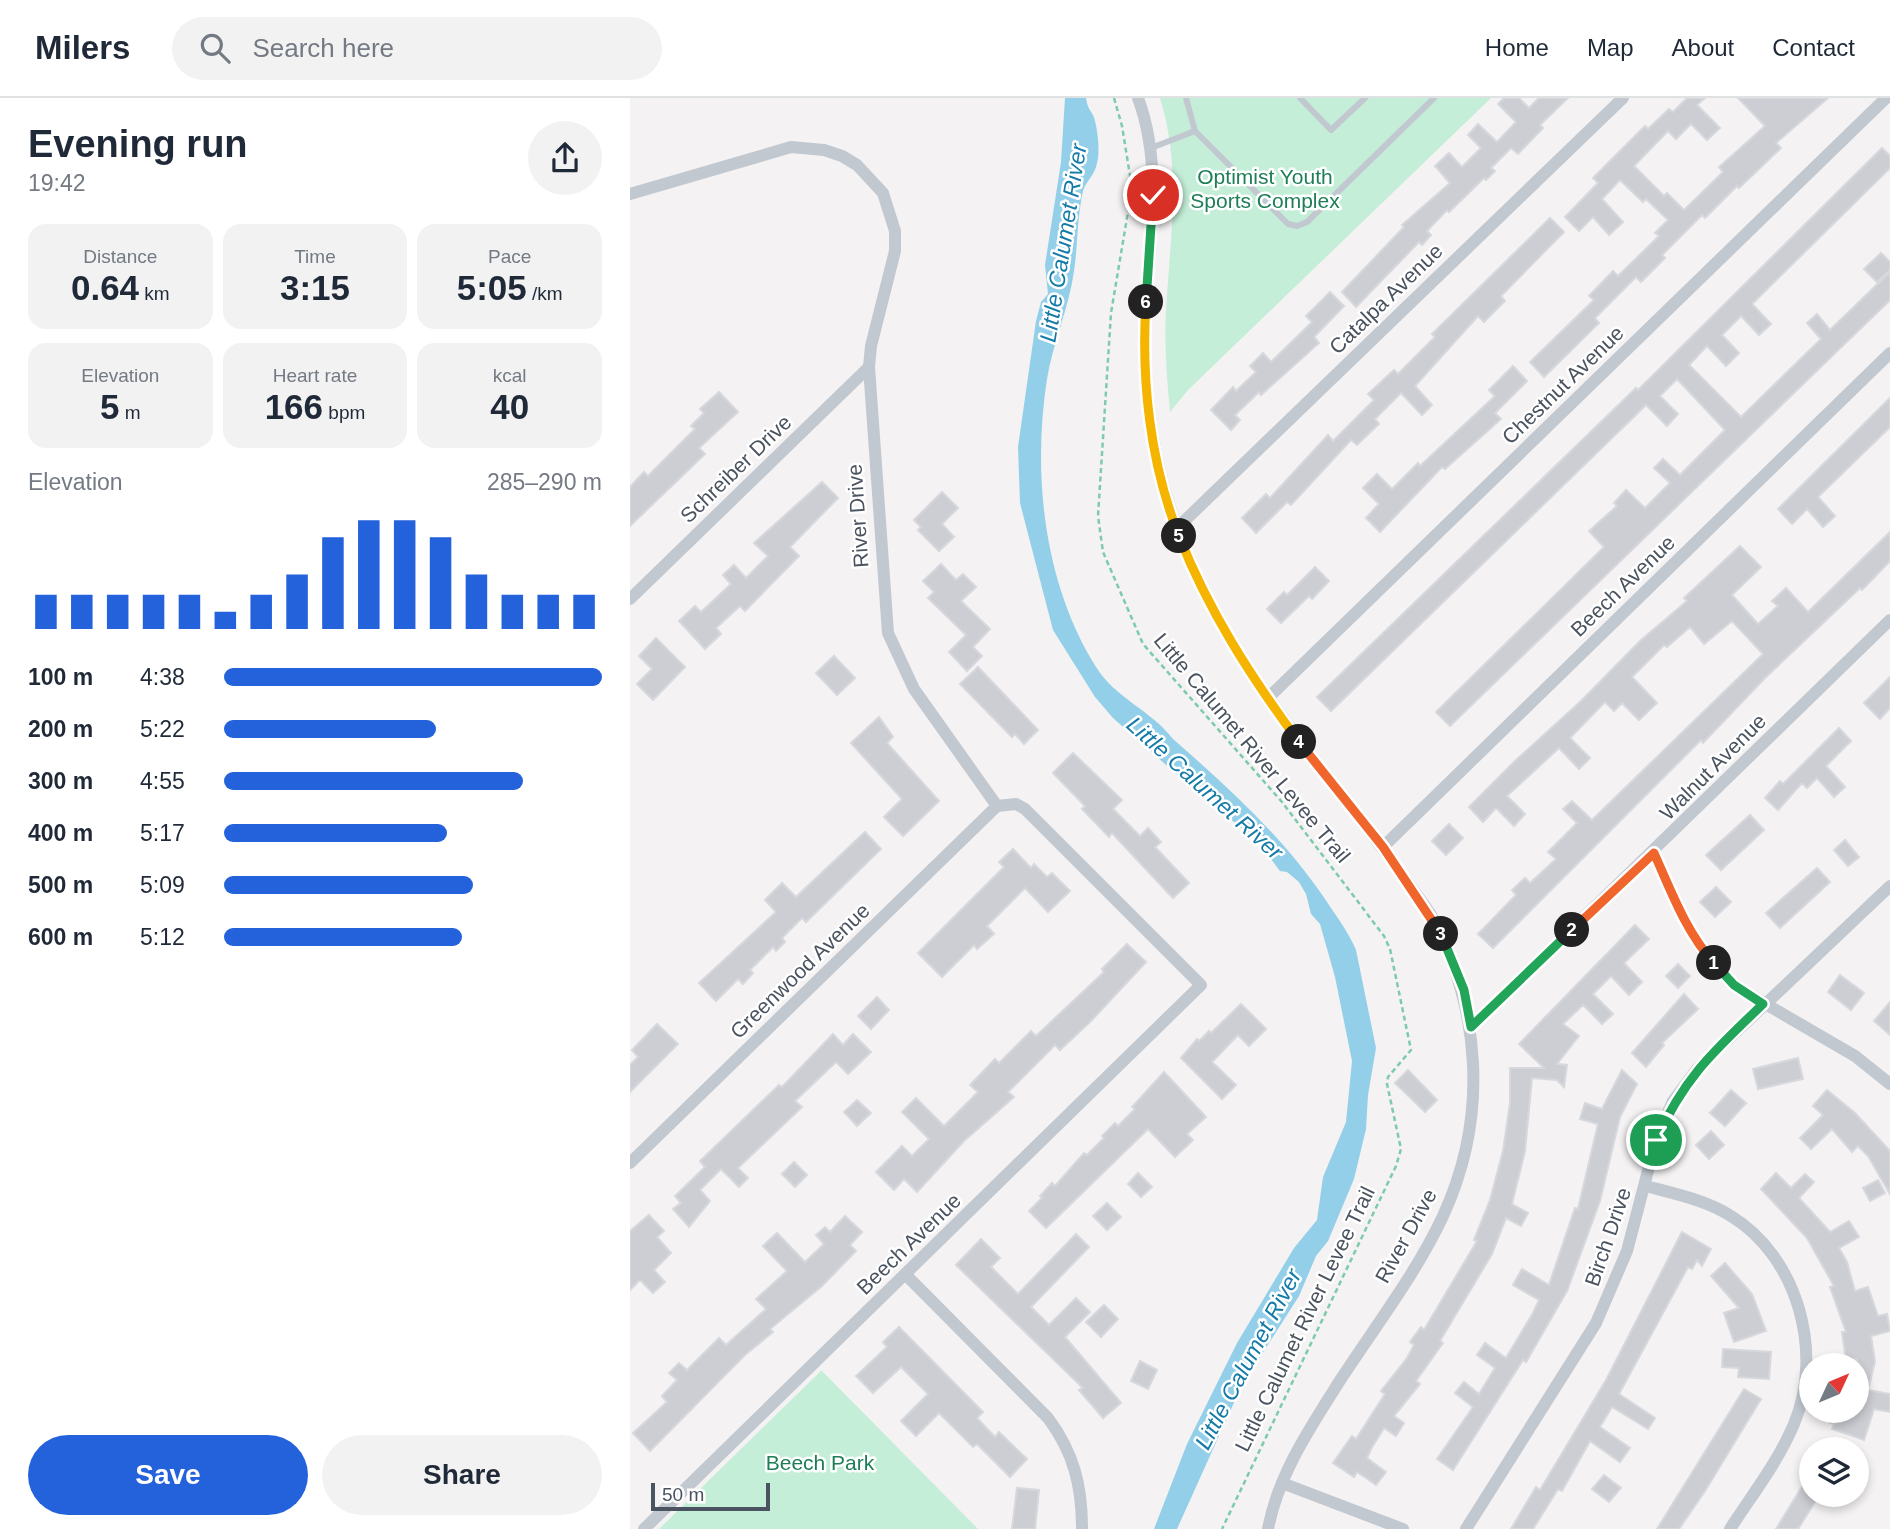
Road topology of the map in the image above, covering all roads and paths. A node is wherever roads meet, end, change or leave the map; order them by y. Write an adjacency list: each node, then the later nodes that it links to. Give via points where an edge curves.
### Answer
1 (1114, 98): 31 (path, Little Calumet River Levee Trail, via 1132,188 1111,313 1098,516 1103,552 1143,644 1283,802 1384,936 1411,1050 1387,1083 1401,1149 1396,1166)
2 (1138, 98): 10 (street, River Drive)
3 (1186, 98): 9 (lane)
4 (1300, 98): 5 (lane, via 1331,131)
5 (1365, 98)
6 (1434, 98): 9 (lane, via 1307,222 1297,226 1288,223)
7 (1623, 98): 14 (street, Catalpa Avenue)
8 (1886, 98): 17 (street, Chestnut Avenue)
9 (1195, 131): 10 (lane)
10 (1149, 149): 14 (street, River Drive, via 1153,195 1146,379 1154,445)
11 (630, 194): 13 (street, River Drive, via 791,147 824,150 857,165 883,193 895,231 895,251)
12 (1890, 353): 19 (street, Beech Avenue)
13 (869, 366): 15 (street, Schreiber Drive); 18 (street, River Drive, via 888,633 914,689)
14 (1176, 529): 17 (street, River Drive, via 1215,615)
15 (630, 599)
16 (1890, 620): 20 (street, Walnut Avenue)
17 (1267, 699): 19 (street, River Drive)
18 (997, 806): 25 (street, Greenwood Avenue); 27 (street, Beech Avenue, via 1016,804 1025,809 1200,985)
19 (1383, 847): 23 (street, River Drive, via 1449,949)
20 (1654, 853): 22 (street, via 1703,951 1734,985); 23 (street, Walnut Avenue)
21 (1890, 886): 22 (street, Birch Drive)
22 (1763, 1004): 24 (street, via 1855,1056); 26 (street, Birch Drive, via 1697,1069 1674,1101 1656,1140)
23 (1471, 1027): 28 (street, River Drive, via 1474,1070 1467,1141 1457,1182 1427,1247 1313,1424)
24 (1890, 1084)
25 (630, 1163)
26 (1646, 1186): 34 (street, Birch Drive, via 1627,1251 1597,1324); 35 (street, via 1699,1201 1731,1216 1756,1235 1789,1282 1800,1311 1807,1369 1804,1395 1780,1452)
27 (906, 1275): 29 (street, Beech Avenue); 30 (street, via 1048,1418 1066,1442 1076,1465)
28 (1282, 1483): 32 (street, River Drive); 33 (street)
29 (644, 1529)
30 (1082, 1529)
31 (1222, 1529)
32 (1268, 1529)
33 (1403, 1529)
34 (1466, 1529)
35 (1730, 1529)

